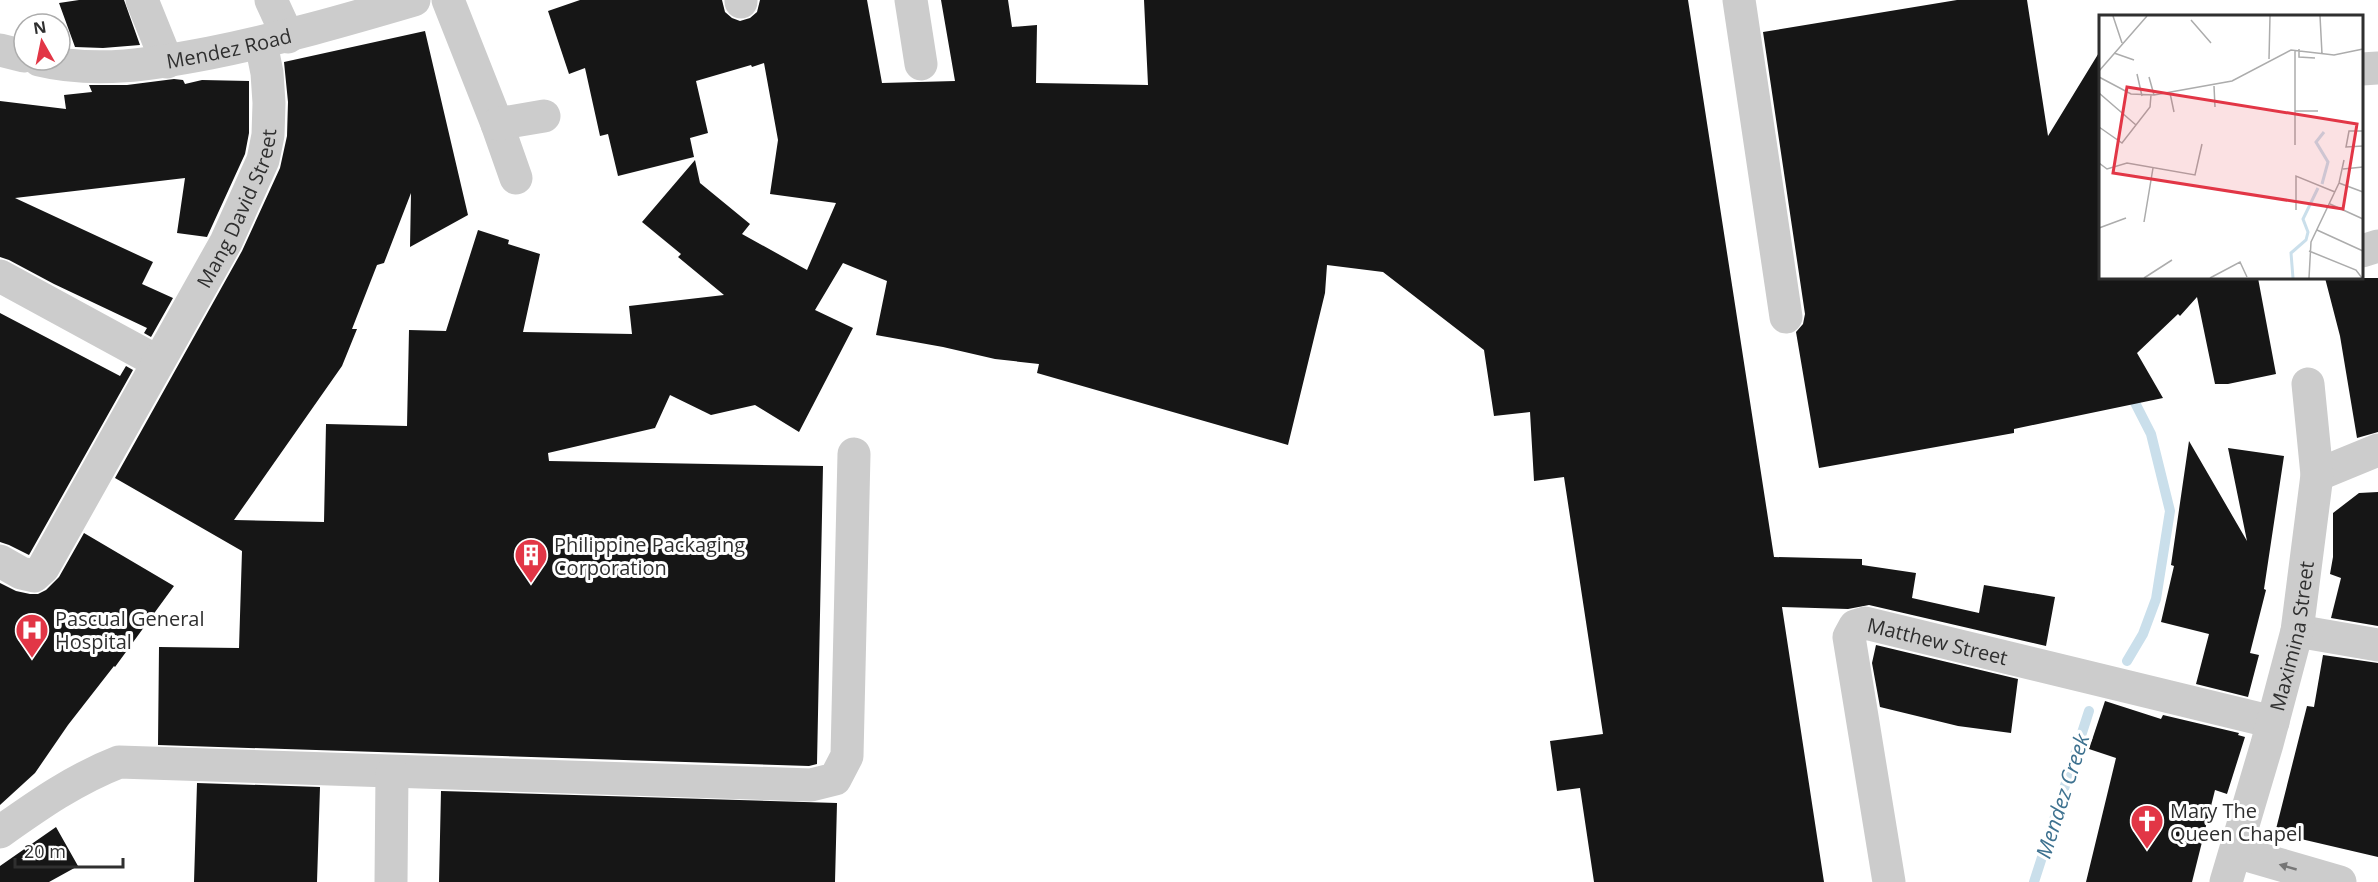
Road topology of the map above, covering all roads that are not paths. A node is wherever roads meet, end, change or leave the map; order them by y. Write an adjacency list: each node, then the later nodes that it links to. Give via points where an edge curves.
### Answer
1 (142, 0): 8 (street)
2 (271, 0): 7 (street, Mang David Street)
3 (414, 0): 7 (street, Mendez Road)
4 (448, 0): 14 (street)
5 (911, 0): 10 (street)
6 (1739, 0): 19 (street)
7 (274, 40): 8 (street, Mendez Road); 20 (street, Mang David Street, via 267,74 268,135 263,160 226,242)
8 (167, 62): 9 (street, Mendez Road, via 102,68)
9 (72, 64)
10 (921, 64)
11 (2378, 68): 12 (street)
12 (2363, 69)
13 (544, 116): 14 (street)
14 (497, 124): 15 (street)
15 (516, 178)
16 (2378, 246): 17 (street)
17 (2363, 250)
18 (0, 276): 20 (street)
19 (1786, 317)
20 (158, 362): 25 (street, Mang David Street, via 43,568 34,576)
21 (2308, 384): 24 (street, Maximina Street)
22 (2378, 450): 24 (street)
23 (854, 454): 29 (street, via 847,756 835,779 811,785)
24 (2317, 475): 26 (street, Maximina Street)
25 (0, 561)
26 (2297, 631): 27 (street); 28 (street, Maximina Street)
27 (2378, 645)
28 (2274, 722): 31 (street, Maximina Street); 33 (street, Matthew Street, via 1865,623 1855,626 1849,637)
29 (392, 773): 30 (street, via 119,762 52,795); 32 (street)
30 (0, 832)
31 (2231, 867): 34 (street, one-way to 31)
32 (391, 882)
33 (1889, 882)
34 (2340, 882)

